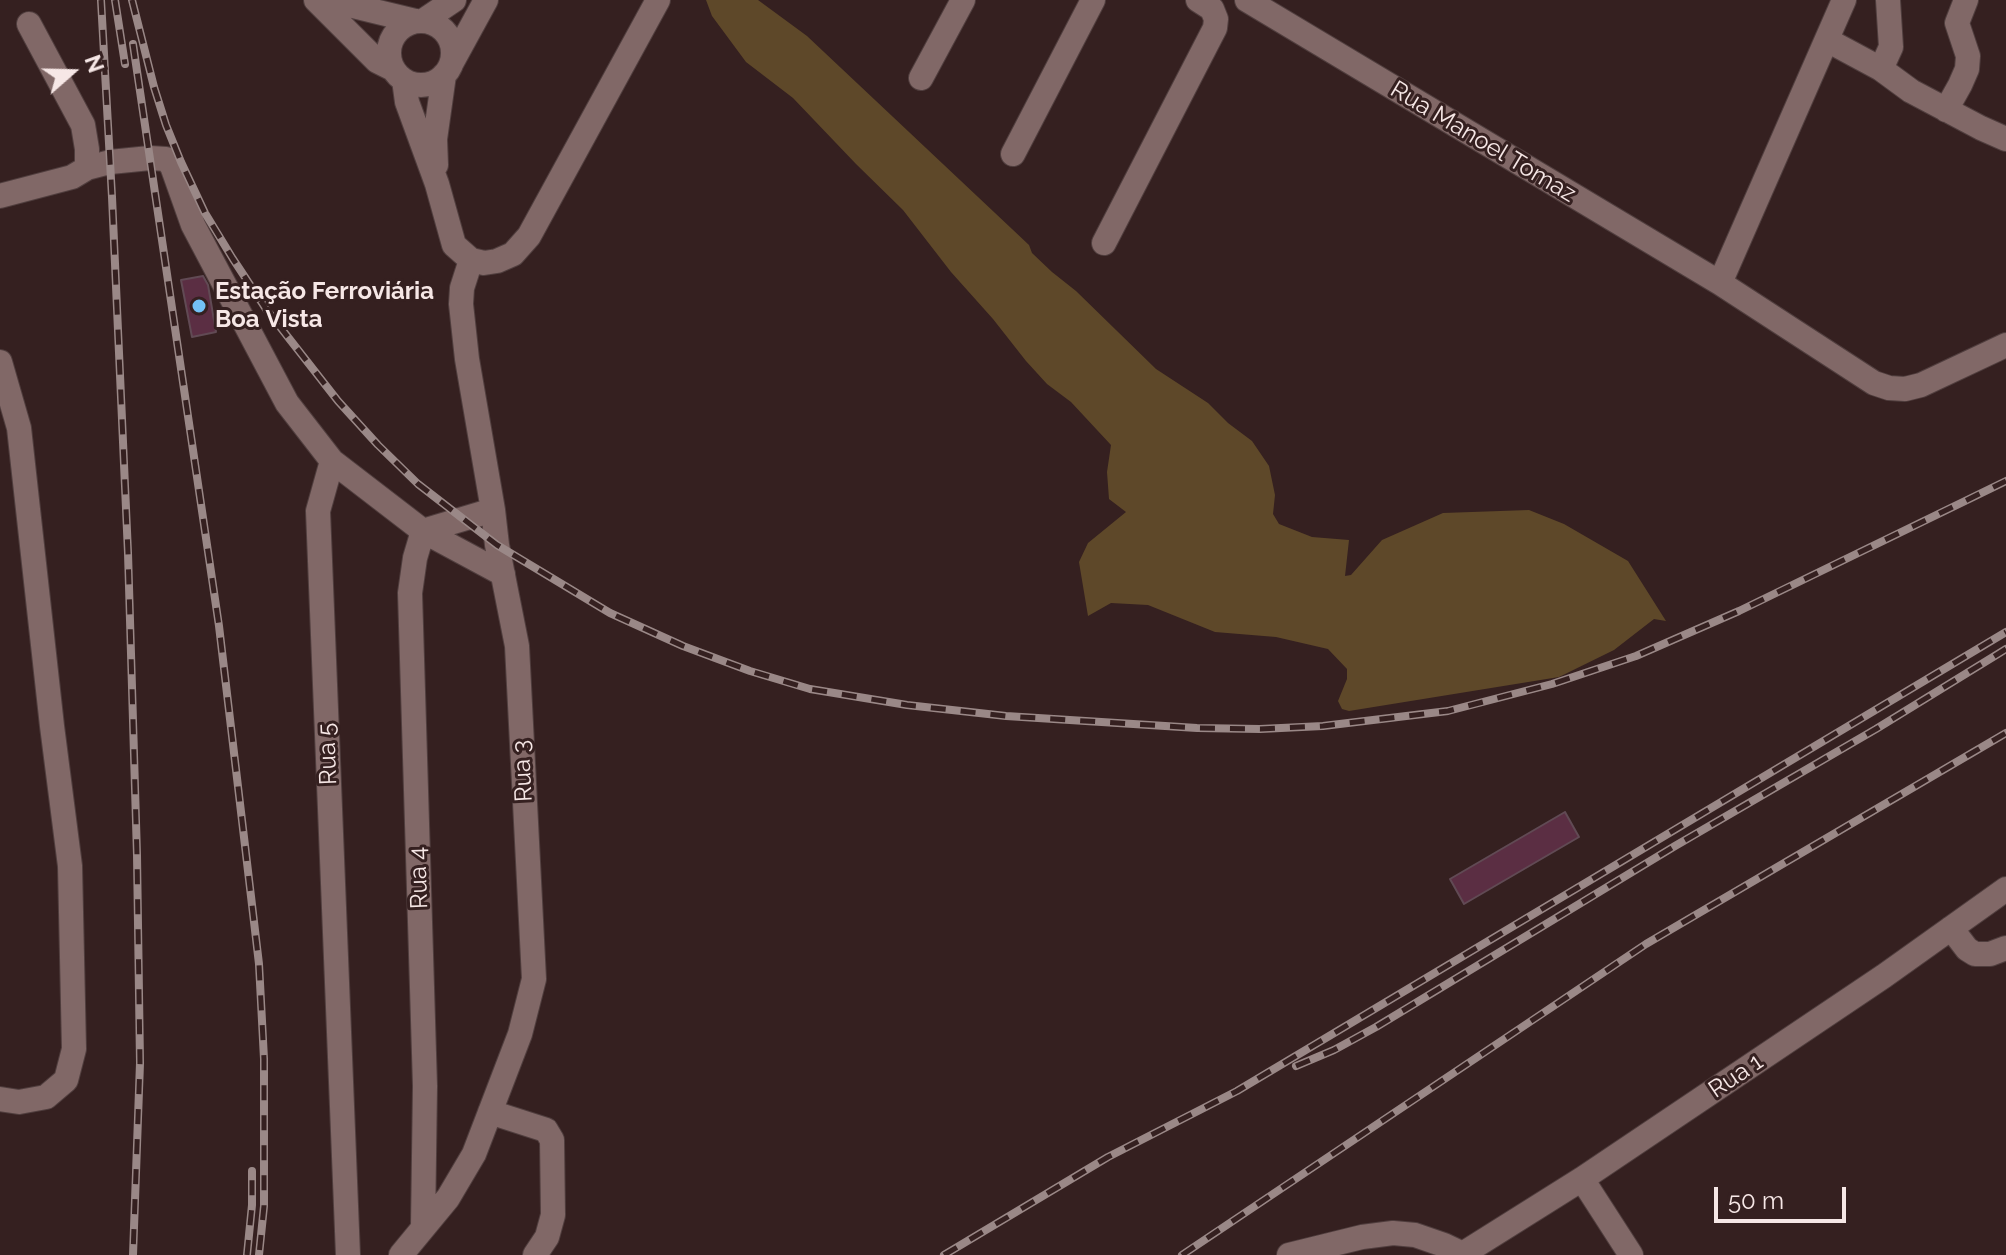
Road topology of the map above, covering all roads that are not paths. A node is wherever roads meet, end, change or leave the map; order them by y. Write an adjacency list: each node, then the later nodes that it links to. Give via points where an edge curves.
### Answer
1 (316, 0): 18 (street, via 377,61)
2 (329, 0): 13 (street)
3 (454, 0): 13 (street)
4 (486, 0): 17 (street)
5 (658, 0): 27 (street, via 529,236 513,254 497,261)
6 (963, 0): 19 (street)
7 (1093, 0): 22 (street)
8 (1198, 0): 26 (street, via 1212,9 1215,28)
9 (1247, 0): 28 (street, Rua Manoel Tomaz)
10 (1844, 0): 15 (street)
11 (1888, 0): 16 (street, via 1891,47)
12 (1966, 0): 20 (street, via 1957,23 1967,69)
13 (419, 21): 17 (street, via 434,23 450,38 452,60); 18 (street, via 403,26 390,45 389,57)
14 (29, 24): 23 (street, via 83,125)
15 (1827, 40): 16 (street); 28 (street)
16 (1881, 69): 20 (street)
17 (446, 72): 18 (street, via 421,85); 24 (street, via 435,139)
18 (399, 74): 24 (street)
19 (921, 78)
20 (1946, 110): 21 (street)
21 (2006, 139)
22 (1013, 154)
23 (87, 168): 25 (street); 31 (street, via 158,157 172,166 193,225 287,403)
24 (437, 184): 27 (street, via 454,245)
25 (0, 196)
26 (1104, 243)
27 (471, 260): 32 (street, Rua 3, via 461,304)
28 (1720, 283): 29 (street, Rua Manoel Tomaz, via 1889,388 1921,385)
29 (2006, 345)
30 (0, 362): 38 (street, via 19,428 70,866 74,1049 66,1080 46,1097)
31 (332, 461): 33 (street); 43 (street, Rua 5, via 318,511)
32 (493, 510): 33 (street); 34 (street, Rua 3)
33 (423, 531): 34 (street); 41 (street, Rua 4, via 410,593 425,1086)
34 (503, 574): 39 (street, Rua 3, via 517,646 534,979)
35 (2006, 889): 36 (street, Rua 1)
36 (1951, 928): 37 (street, via 1975,954); 40 (street, Rua 1)
37 (2006, 948)
38 (0, 1099)
39 (490, 1112): 41 (street, Rua 3, via 474,1154 448,1198); 45 (street, via 546,1130 552,1140 553,1215)
40 (1582, 1179): 42 (street, Rua 1); 47 (street)
41 (423, 1226): 44 (street, Rua 3)
42 (1462, 1254): 46 (street, via 1415,1235 1393,1233)
43 (348, 1255)
44 (401, 1255)
45 (535, 1255)
46 (1289, 1255)
47 (1631, 1255)

